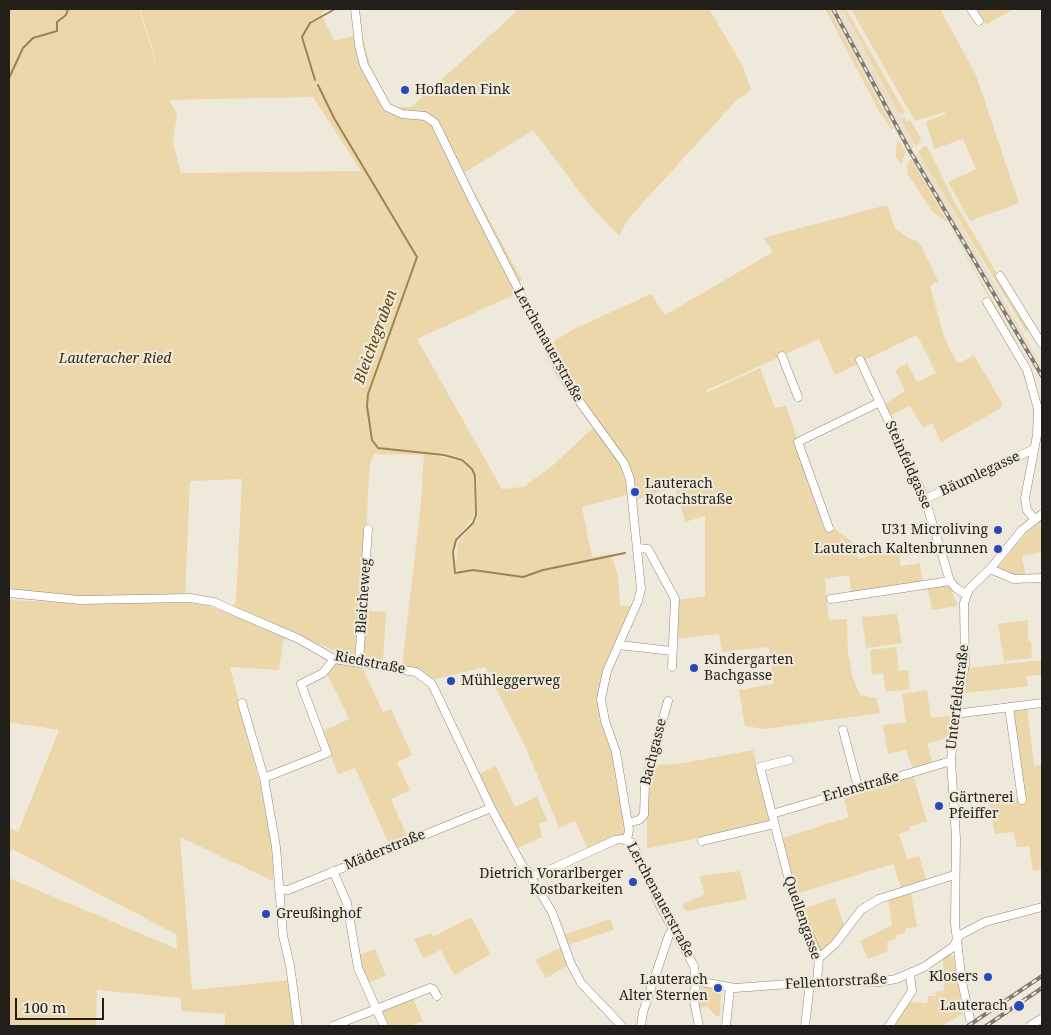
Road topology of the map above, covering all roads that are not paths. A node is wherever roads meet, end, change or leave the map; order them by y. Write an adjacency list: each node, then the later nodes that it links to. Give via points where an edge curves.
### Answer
1 (355, 9): 17 (street, Lerchenauerstraße, via 364,65 387,107 402,114 425,116 435,123 569,387 624,463 630,479)
2 (971, 9): 3 (street)
3 (979, 21)
4 (1000, 276): 6 (street)
5 (987, 302): 11 (street, via 1030,378 1039,415)
6 (1042, 344)
7 (782, 356): 9 (street)
8 (860, 360): 10 (street, Steinfeldgasse)
9 (798, 397)
10 (880, 402): 12 (street, Steinfeldgasse); 15 (street, via 798,442)
11 (1034, 449): 12 (street, Bäumlegasse); 14 (street, via 1025,498 1027,510)
12 (925, 499): 20 (street, Steinfeldgasse)
13 (1042, 514): 14 (street)
14 (1034, 520): 18 (street)
15 (829, 528)
16 (368, 530): 27 (street, Bleicheweg)
17 (638, 548): 24 (street, Lerchenauerstraße, via 641,588); 25 (street, via 648,549 675,600)
18 (990, 569): 19 (street, via 1014,579); 22 (street)
19 (1042, 578)
20 (950, 582): 22 (street); 23 (street)
21 (9, 593): 26 (street, Riedstraße, via 80,600 190,598 214,602)
22 (966, 594): 33 (street, Unterfeldstraße, via 965,666)
23 (831, 599)
24 (619, 645): 25 (street); 42 (street, Lerchenauerstraße, via 606,671 601,699 616,752)
25 (672, 651): 28 (street)
26 (334, 658): 27 (street, Riedstraße); 37 (street, via 323,673 301,684 327,753)
27 (359, 663): 40 (street, Riedstraße, via 409,670 432,684)
28 (672, 667)
29 (668, 701): 42 (street, Bachgasse, via 645,783 644,815 639,820)
30 (242, 703): 37 (street)
31 (1042, 703): 32 (street)
32 (1009, 707): 33 (street); 39 (street)
33 (955, 714): 36 (street, Unterfeldstraße)
34 (843, 730): 38 (street)
35 (789, 760): 41 (street, Quellengasse, via 760,767)
36 (951, 761): 38 (street, Erlenstraße); 48 (street, Unterfeldstraße, via 956,838)
37 (264, 778): 49 (street, via 276,848)
38 (858, 787): 41 (street, Erlenstraße)
39 (1022, 800)
40 (491, 808): 46 (street, Mäderstraße); 47 (street, Riedstraße, via 523,867)
41 (772, 814): 43 (street, Quellengasse)
42 (628, 822): 44 (street, Lerchenauerstraße)
43 (774, 824): 45 (street); 53 (street, Quellengasse, via 798,909)
44 (626, 840): 47 (street, via 615,840); 51 (street, Lerchenauerstraße, via 636,849 649,883)
45 (702, 841)
46 (333, 871): 49 (street, Mäderstraße, via 288,890); 59 (street, via 347,903 358,968)
47 (533, 875): 65 (street, Riedstraße, via 532,879 552,912 569,960 581,982)
48 (954, 875): 52 (street, Unterfeldstraße); 53 (street, via 879,899 861,910)
49 (278, 889): 62 (street)
50 (1042, 907): 52 (street, Fellentorstraße, via 986,922)
51 (674, 930): 55 (street, Lerchenauerstraße, via 692,961); 66 (street, via 669,935)
52 (957, 940): 54 (street, Fellentorstraße, via 953,947); 61 (street, Unterfeldstraße)
53 (819, 958): 56 (street, Quellengasse)
54 (910, 974): 56 (street, Fellentorstraße, via 879,982); 70 (street, via 912,991)
55 (696, 981): 57 (street, Fellentorstraße); 67 (street, Lerchenauerstraße, via 694,1001)
56 (814, 983): 57 (street, Fellentorstraße); 69 (street, Quellengasse)
57 (730, 987): 68 (street)
58 (437, 996): 59 (street, via 430,988)
59 (376, 1010): 63 (street); 64 (street)
60 (1042, 1018): 71 (street)
61 (970, 1019)
62 (298, 1026)
63 (333, 1026)
64 (384, 1026)
65 (622, 1026)
66 (641, 1026)
67 (699, 1026)
68 (726, 1026)
69 (806, 1026)
70 (889, 1026)
71 (1030, 1026)

